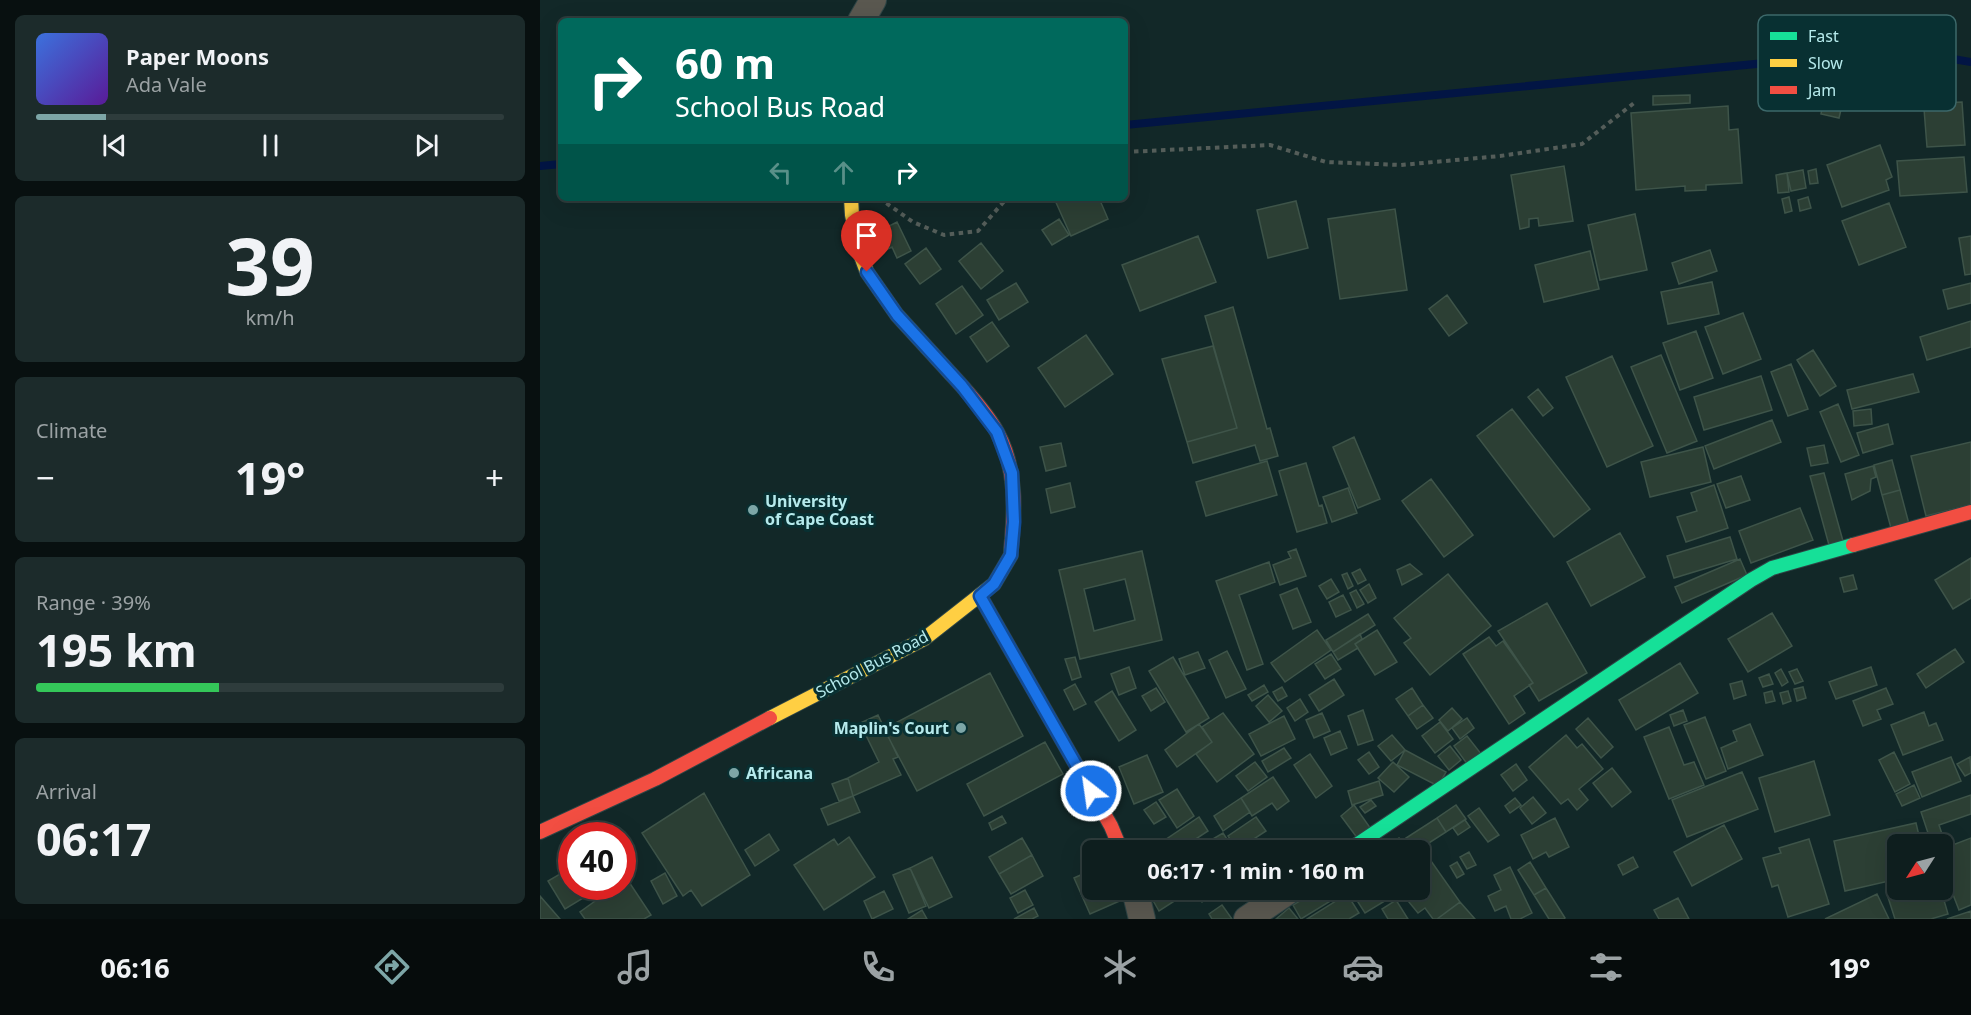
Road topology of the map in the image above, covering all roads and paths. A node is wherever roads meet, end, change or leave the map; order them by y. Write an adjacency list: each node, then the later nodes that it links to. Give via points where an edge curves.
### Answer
1 (873, 0): 2 (street)
2 (863, 18)
3 (1634, 103): 4 (path, via 1582,144 1500,156 1401,165 1326,162 1270,145)
4 (1128, 152)
5 (851, 201): 9 (street, School Bus Road, via 859,251 867,272 897,315 962,386 997,432 1012,473 1011,555 994,584)
6 (883, 201): 7 (path, via 913,222 944,235 978,231)
7 (1004, 201)
8 (1971, 512): 12 (street, via 1772,568)
9 (980, 596): 10 (street, School Bus Road, via 924,639 655,779); 11 (street)
10 (540, 832)
11 (1117, 840)
12 (1363, 840)
13 (1137, 900): 15 (street)
14 (1275, 900): 16 (street)
15 (1142, 919)
16 (1247, 919)

